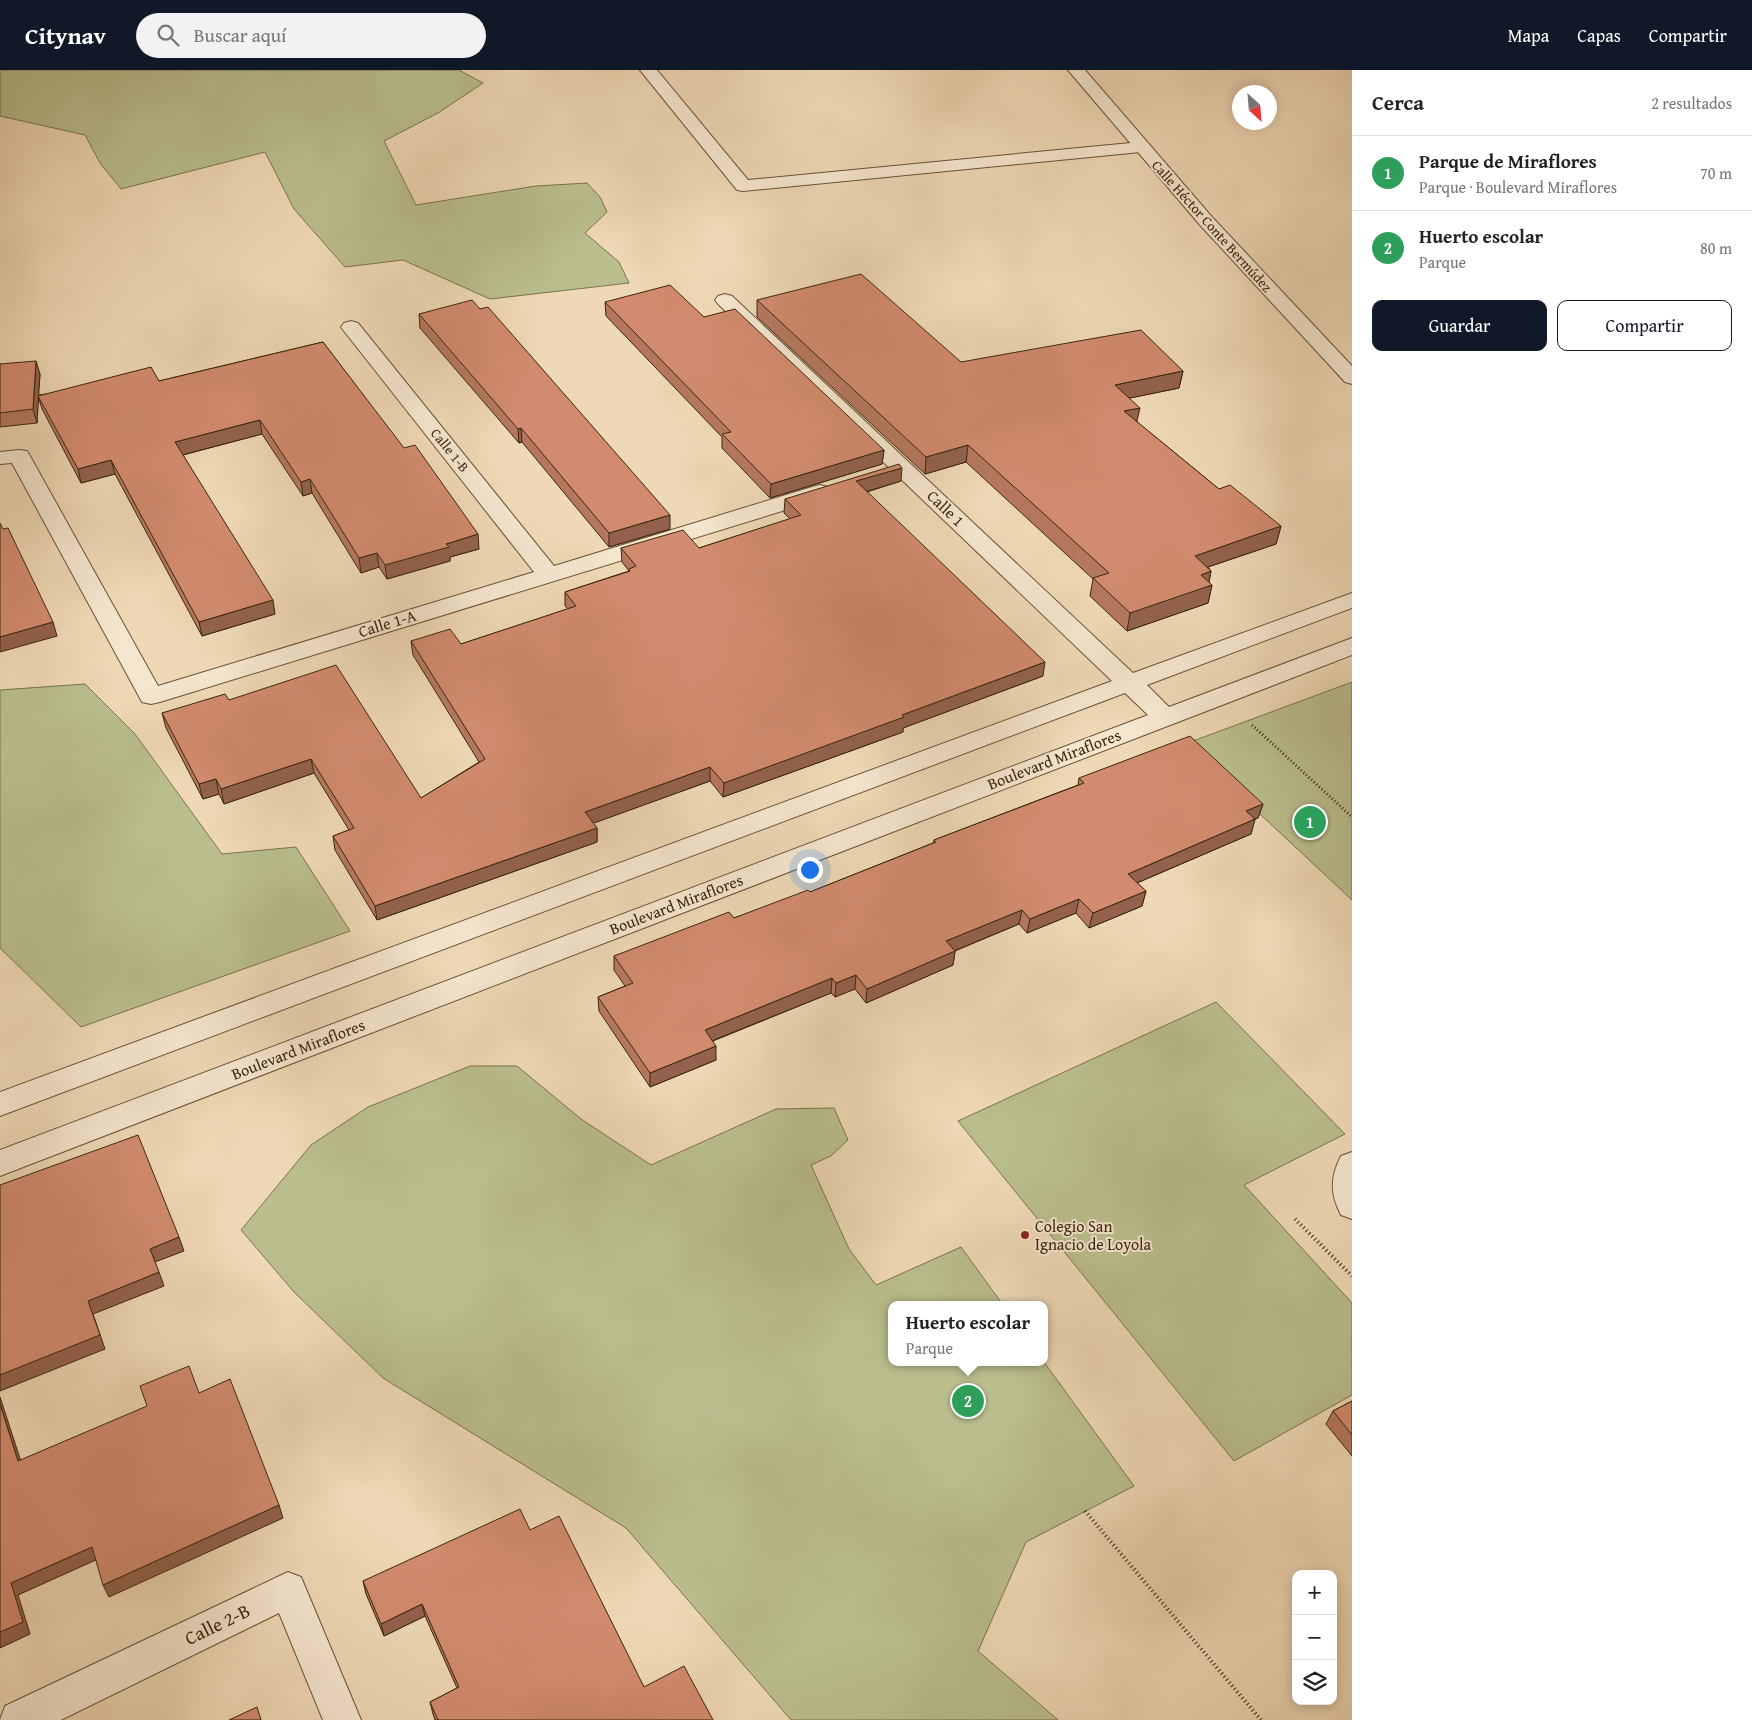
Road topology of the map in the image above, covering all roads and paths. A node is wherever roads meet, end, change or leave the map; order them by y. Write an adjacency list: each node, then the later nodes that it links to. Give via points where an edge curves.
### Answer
1 (648, 70): 3 (street, via 743,186)
2 (1076, 70): 3 (street, Calle Héctor Conte Bermúdez)
3 (1141, 147): 6 (street, Calle Héctor Conte Bermúdez)
4 (725, 300): 8 (street, Calle 1)
5 (352, 327): 11 (street, Calle 1-B)
6 (1352, 378)
7 (0, 458): 11 (street, Calle 1-A, via 19,456 151,696)
8 (903, 467): 9 (street); 14 (street, Calle 1)
9 (875, 475)
10 (838, 486): 11 (street, Calle 1-A)
11 (548, 574)
12 (1352, 600): 14 (street)
13 (1352, 646): 15 (street, Boulevard Miraflores)
14 (1128, 683): 16 (street, Calle 1); 18 (street)
15 (1220, 696): 16 (street, Boulevard Miraflores); 17 (path)
16 (1165, 717): 19 (street, Boulevard Miraflores)
17 (1352, 817)
18 (0, 1104)
19 (0, 1163)
20 (1352, 1165): 21 (street, via 1347,1182)
21 (1352, 1206)
22 (1295, 1219): 23 (path)
23 (1352, 1276)
24 (1085, 1511): 27 (path)
25 (19, 1720): 26 (street, Calle 2-B, via 288,1590)
26 (342, 1720)
27 (1261, 1720)

